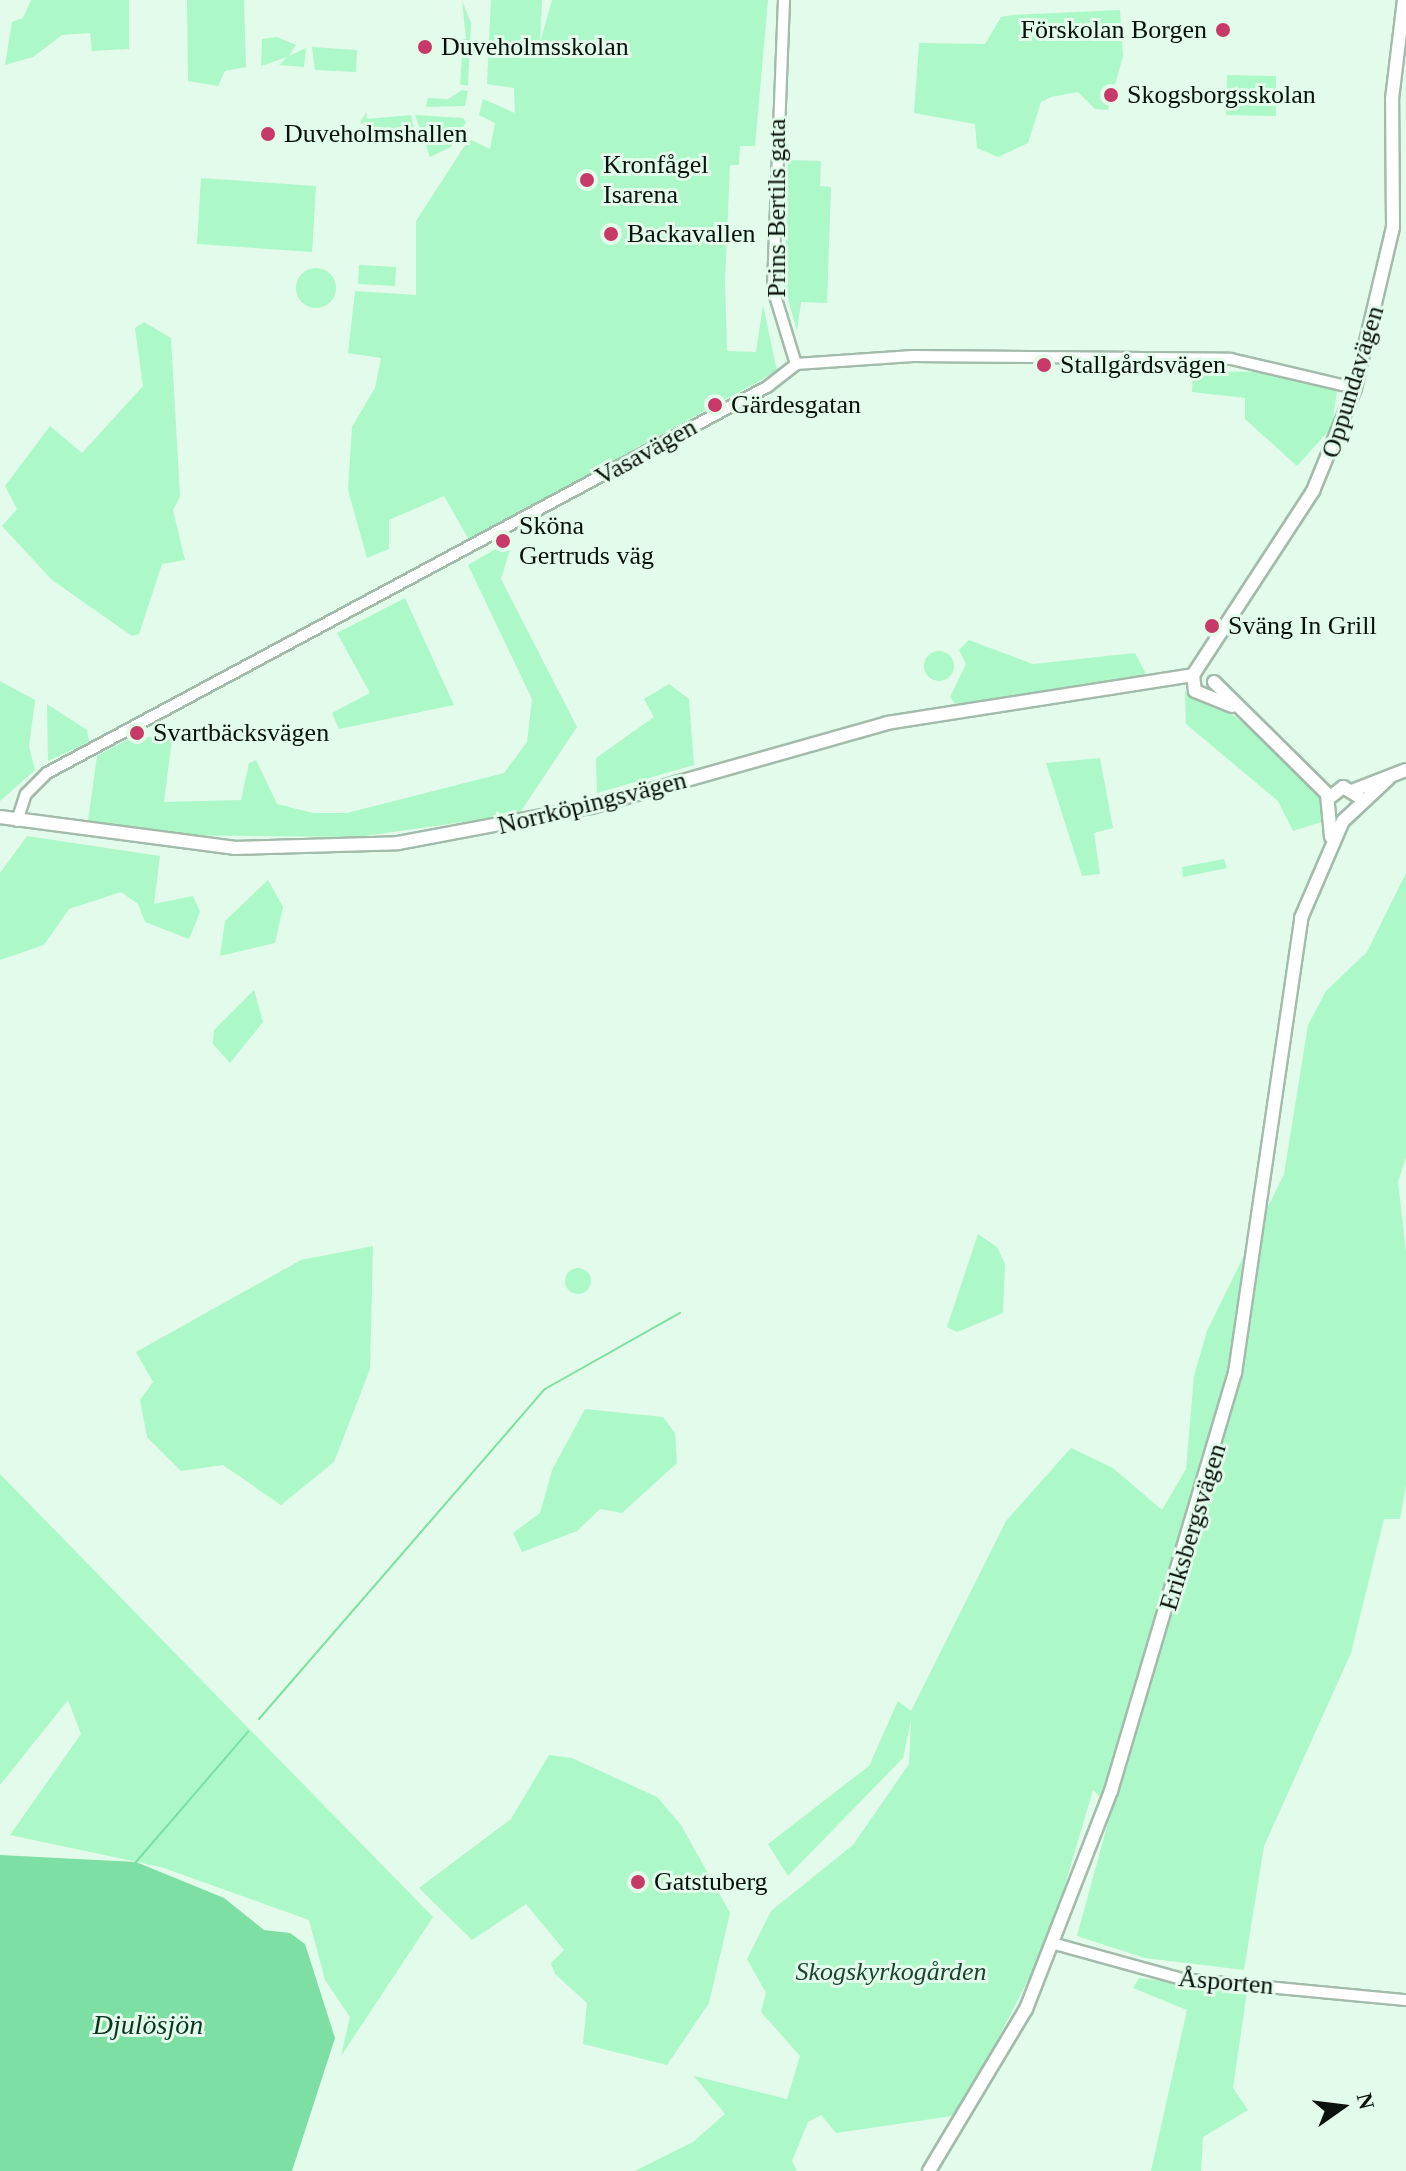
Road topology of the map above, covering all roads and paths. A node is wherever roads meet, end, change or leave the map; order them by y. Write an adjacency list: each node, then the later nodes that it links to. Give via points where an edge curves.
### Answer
1 (784, 0): 3 (street, Prins Bertils gata, via 773,289)
2 (1404, 0): 4 (main road, Oppundavägen, via 1392,99 1393,227)
3 (796, 364): 4 (street, via 913,356 1231,359); 17 (street, Vasavägen, via 767,387 47,773 26,794)
4 (1355, 388): 5 (main road, Oppundavägen, via 1326,468)
5 (1222, 641): 6 (main road, Oppundavägen); 7 (main road, Oppundavägen)
6 (1213, 680): 7 (main road); 8 (main road)
7 (1198, 682): 8 (main road); 17 (main road, Norrköpingsvägen, via 887,723 576,811 398,843 234,848)
8 (1238, 710): 12 (main road)
9 (1406, 770): 10 (main road)
10 (1388, 779): 11 (main road); 13 (main road)
11 (1354, 790): 12 (main road); 13 (main road)
12 (1334, 793): 14 (main road)
13 (1359, 803): 15 (main road, Eriksbergsvägen)
14 (1333, 812): 15 (main road); 18 (main road, Eriksbergsvägen)
15 (1348, 816): 18 (main road, Eriksbergsvägen)
16 (0, 817): 17 (main road, Norrköpingsvägen)
17 (17, 821)
18 (1330, 844): 19 (main road, Eriksbergsvägen, via 1295,943 1250,1284 1225,1419 1111,1791)
19 (1055, 1944): 20 (street, Åsporten, via 1154,1975); 21 (main road, Eriksbergsvägen, via 1026,2009)
20 (1404, 2000)
21 (929, 2171)

